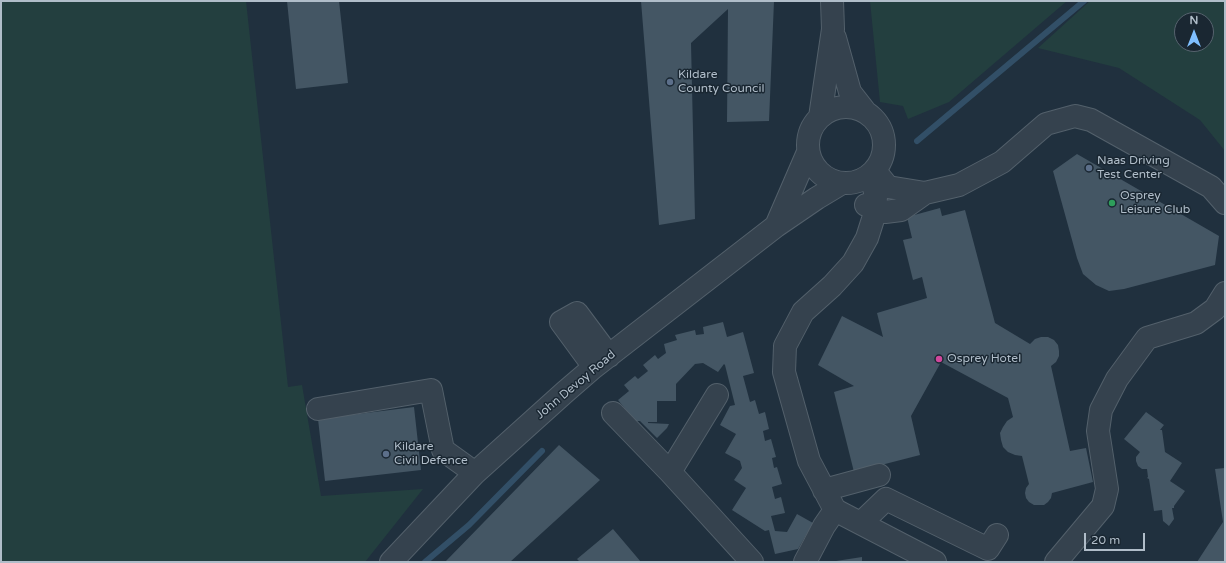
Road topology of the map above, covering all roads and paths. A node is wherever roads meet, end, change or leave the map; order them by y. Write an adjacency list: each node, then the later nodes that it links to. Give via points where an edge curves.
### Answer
1 (832, 1): 2 (street)
2 (833, 29): 3 (street, via 850,92); 4 (street)
3 (864, 110): 4 (street, via 841,106); 6 (street, via 881,129 884,142 883,155)
4 (820, 117): 5 (street, via 812,127 808,139)
5 (808, 152): 6 (street, via 812,163 830,180); 10 (street, John Devoy Road)
6 (860, 178): 7 (street, via 888,187); 9 (street, via 876,197); 10 (street, John Devoy Road, via 817,198)
7 (925, 194): 8 (street, via 959,185 1002,162 1046,124 1075,116 1091,120 1211,187); 9 (street, via 901,210)
8 (1225, 203)
9 (872, 210): 20 (street, via 867,238 853,263 803,312 785,346 784,372 809,461)
10 (776, 226): 13 (street, John Devoy Road)
11 (1225, 293): 28 (street, via 1215,309 1196,323 1148,338 1117,379 1101,410 1098,431 1107,489 1103,506)
12 (569, 318): 13 (street)
13 (602, 362): 18 (street, John Devoy Road)
14 (717, 395): 17 (street)
15 (318, 409): 18 (street, via 432,390 442,450)
16 (613, 413): 17 (street)
17 (670, 472): 25 (street)
18 (475, 473): 24 (street, John Devoy Road)
19 (879, 475): 20 (street)
20 (824, 490): 21 (street)
21 (835, 510): 22 (street); 26 (street)
22 (860, 524): 23 (street, via 886,499 988,549); 27 (street)
23 (996, 535)
24 (391, 562)
25 (752, 562)
26 (806, 562)
27 (934, 562)
28 (1056, 562)

